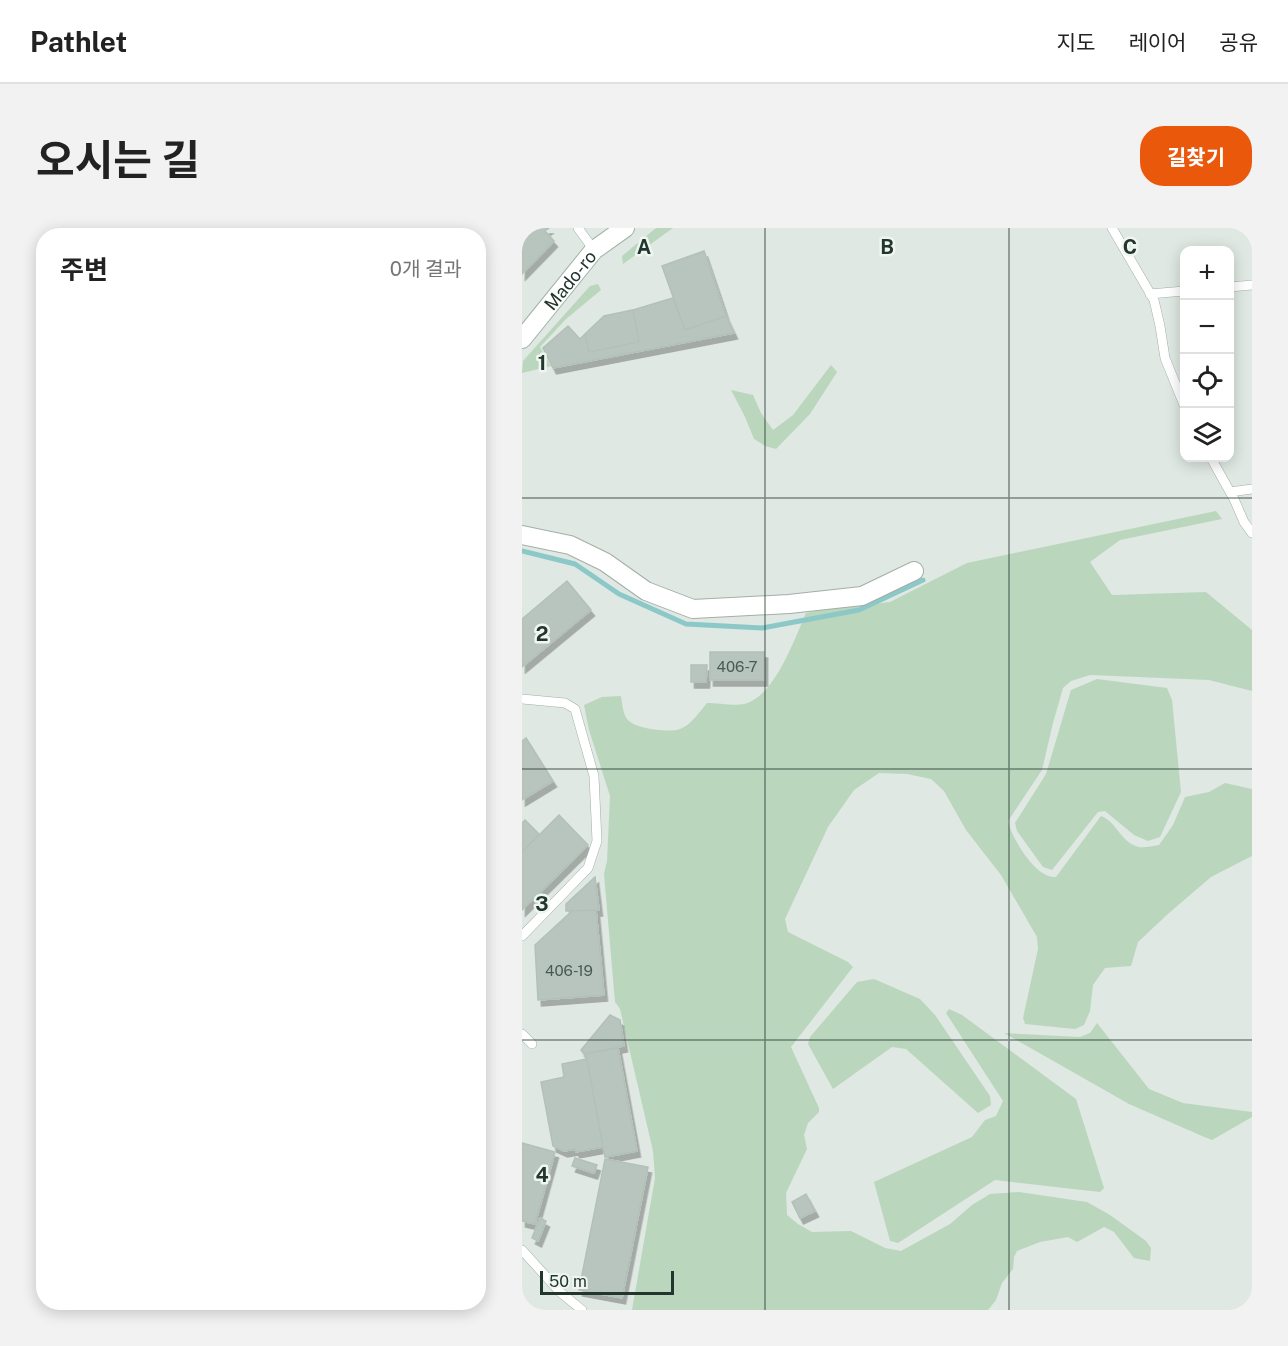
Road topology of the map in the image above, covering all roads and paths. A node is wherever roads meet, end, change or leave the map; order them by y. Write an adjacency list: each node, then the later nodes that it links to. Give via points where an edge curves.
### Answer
1 (578, 228): 4 (lane)
2 (625, 228): 4 (street, Mado-ro)
3 (1112, 228): 8 (lane)
4 (594, 250): 9 (street, Mado-ro)
5 (1252, 285): 6 (lane)
6 (1234, 287)
7 (1180, 291): 8 (lane)
8 (1150, 294): 10 (lane, via 1165,358)
9 (522, 339)
10 (1180, 393)
11 (1213, 462): 13 (lane)
12 (1252, 489): 13 (lane)
13 (1230, 492): 14 (lane)
14 (1252, 533)
15 (522, 535): 16 (street, via 570,545 605,562 646,591 693,609 862,596)
16 (914, 571)
17 (522, 699): 18 (lane, via 565,703 575,709 594,776 597,841 588,868)
18 (522, 936)
19 (522, 1034): 20 (lane)
20 (532, 1044)
21 (522, 1251): 22 (lane)
22 (582, 1310)

